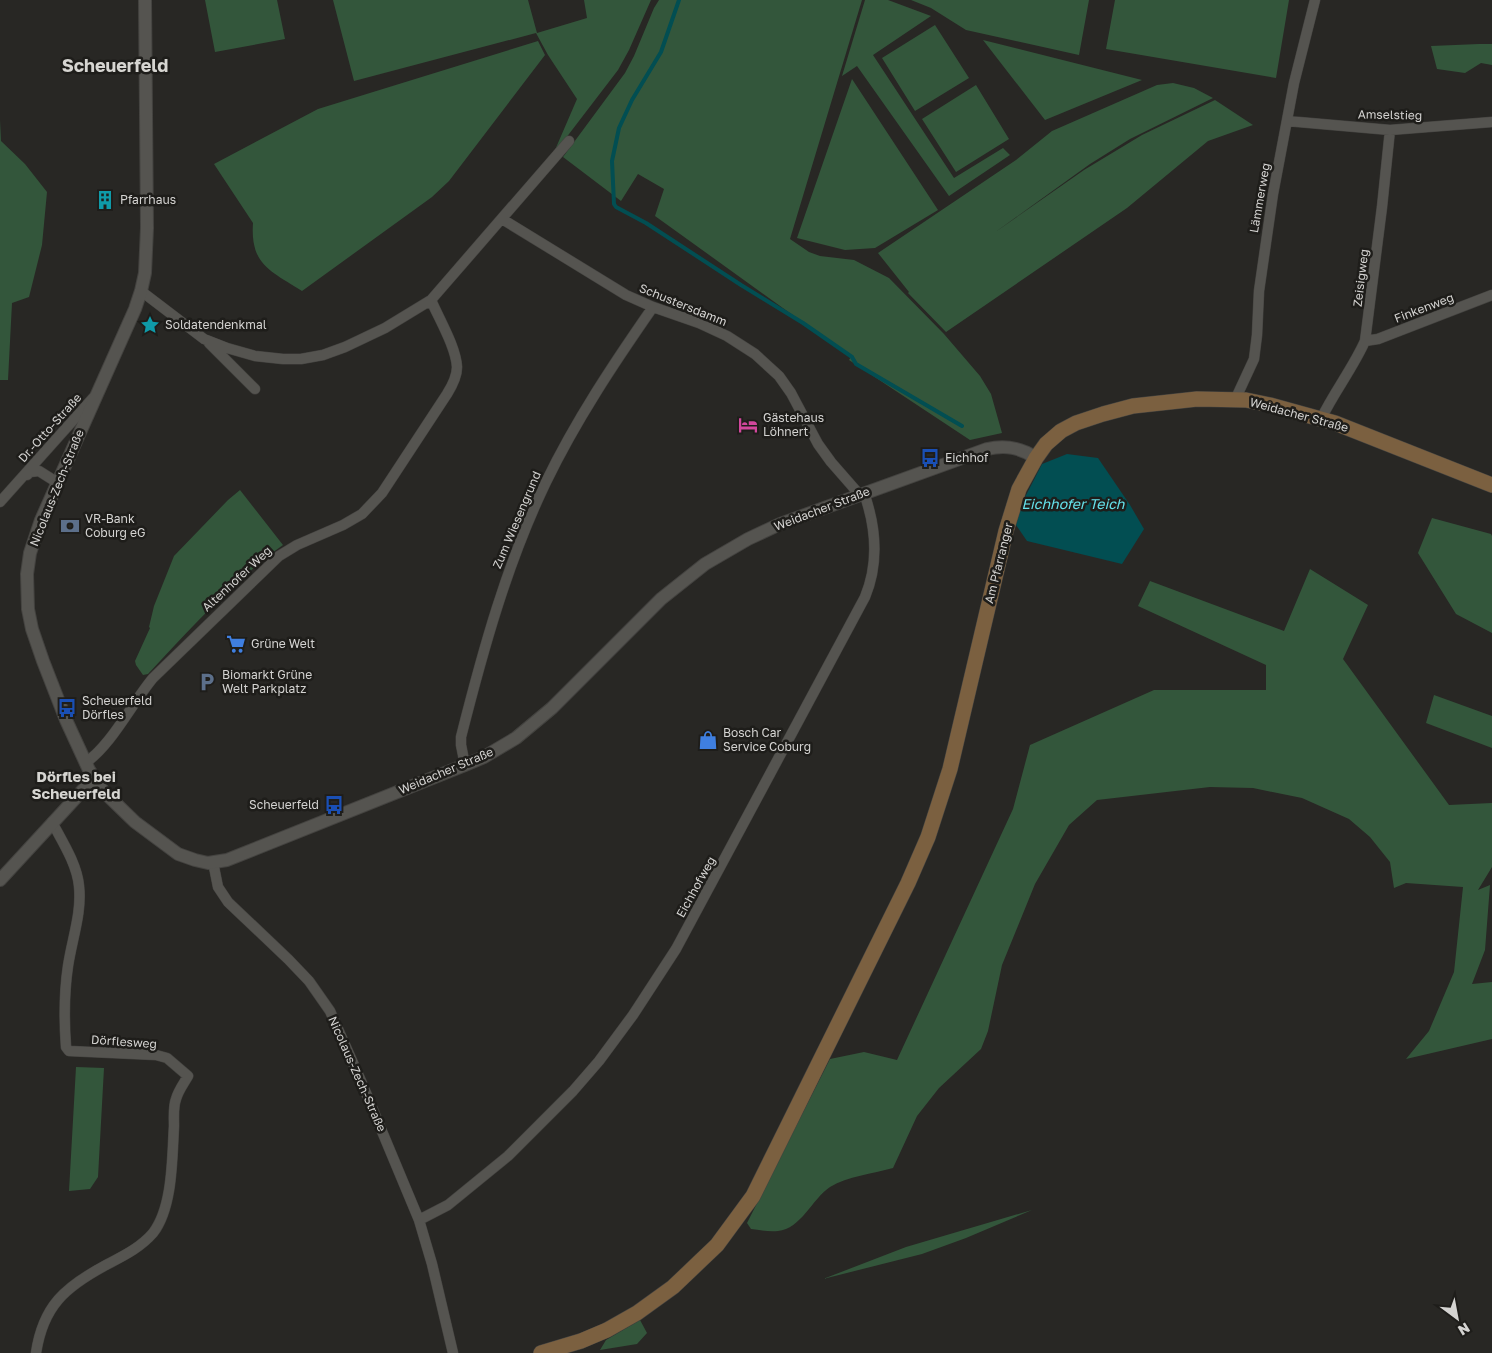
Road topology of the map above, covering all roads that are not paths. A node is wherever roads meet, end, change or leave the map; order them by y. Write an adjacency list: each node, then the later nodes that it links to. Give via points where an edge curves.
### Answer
1 (145, 0): 8 (street, Nicolaus-Zech-Straße, via 147,228)
2 (1315, 0): 3 (street, Lämmerweg)
3 (1287, 121): 5 (street, Amselstieg); 16 (street, Lämmerweg, via 1265,246 1254,359)
4 (1492, 122): 5 (street, Amselstieg)
5 (1390, 130): 13 (street, Zeisigweg)
6 (570, 142): 7 (street)
7 (502, 219): 10 (street); 11 (street, Schustersdamm, via 626,295)
8 (141, 291): 12 (street); 15 (street, Nicolaus-Zech-Straße)
9 (1492, 295): 13 (street, Finkenweg, via 1378,339)
10 (431, 300): 12 (street, via 393,324 323,355 283,359 255,356); 24 (street, Altenhofer Weg, via 453,351 457,368 455,376 447,394 382,492 362,514 278,556 153,678 106,743)
11 (653, 307): 22 (street, Schustersdamm, via 727,336 754,354 787,387 818,444); 25 (street, Zum Wiesengrund, via 612,366 560,455 520,540 493,620 462,737)
12 (204, 339): 14 (street)
13 (1365, 341): 17 (street, Zeisigweg)
14 (256, 389)
15 (98, 392): 19 (street, Dr.-Otto-Straße); 20 (street, Nicolaus-Zech-Straße)
16 (1235, 400): 17 (main road, Weidacher Straße, via 1270,405); 18 (main road, Weidacher Straße, via 1160,402 1104,414 1061,431)
17 (1322, 419): 21 (main road, Weidacher Straße)
18 (1036, 458): 22 (street, Weidacher Straße, via 1016,448 993,447); 33 (main road, Am Pfarranger, via 1019,489 1006,531 950,769 928,837 904,892 753,1196 717,1245 650,1305 590,1337)
19 (20, 480): 20 (street, Dr.-Otto-Straße, via 37,471); 23 (street, Dr.-Otto-Straße)
20 (58, 483): 24 (street, Nicolaus-Zech-Straße, via 30,553 28,609 43,661)
21 (1492, 485)
22 (862, 493): 25 (street, Weidacher Straße, via 780,524 705,564 662,600 530,727 484,757); 30 (street, Eichhofweg, via 871,511 875,560 865,597 676,949 633,1015 572,1091 491,1171 448,1205)
23 (0, 502)
24 (85, 762): 26 (street, Nicolaus-Zech-Straße)
25 (465, 765): 28 (street, Weidacher Straße, via 227,860)
26 (94, 778): 27 (street); 28 (street, Nicolaus-Zech-Straße, via 103,791 163,844 178,854)
27 (52, 822): 29 (street); 31 (street, Dörflesweg, via 79,885 79,914 64,1002 66,1047 70,1051 167,1058 188,1076 175,1100 168,1194 159,1224 131,1252 81,1279 58,1299 47,1315)
28 (213, 862): 30 (street, Nicolaus-Zech-Straße, via 218,887 228,902 309,981 330,1011)
29 (0, 880)
30 (419, 1220): 32 (street, Nicolaus-Zech-Straße)
31 (36, 1353)
32 (453, 1353)
33 (541, 1353)

